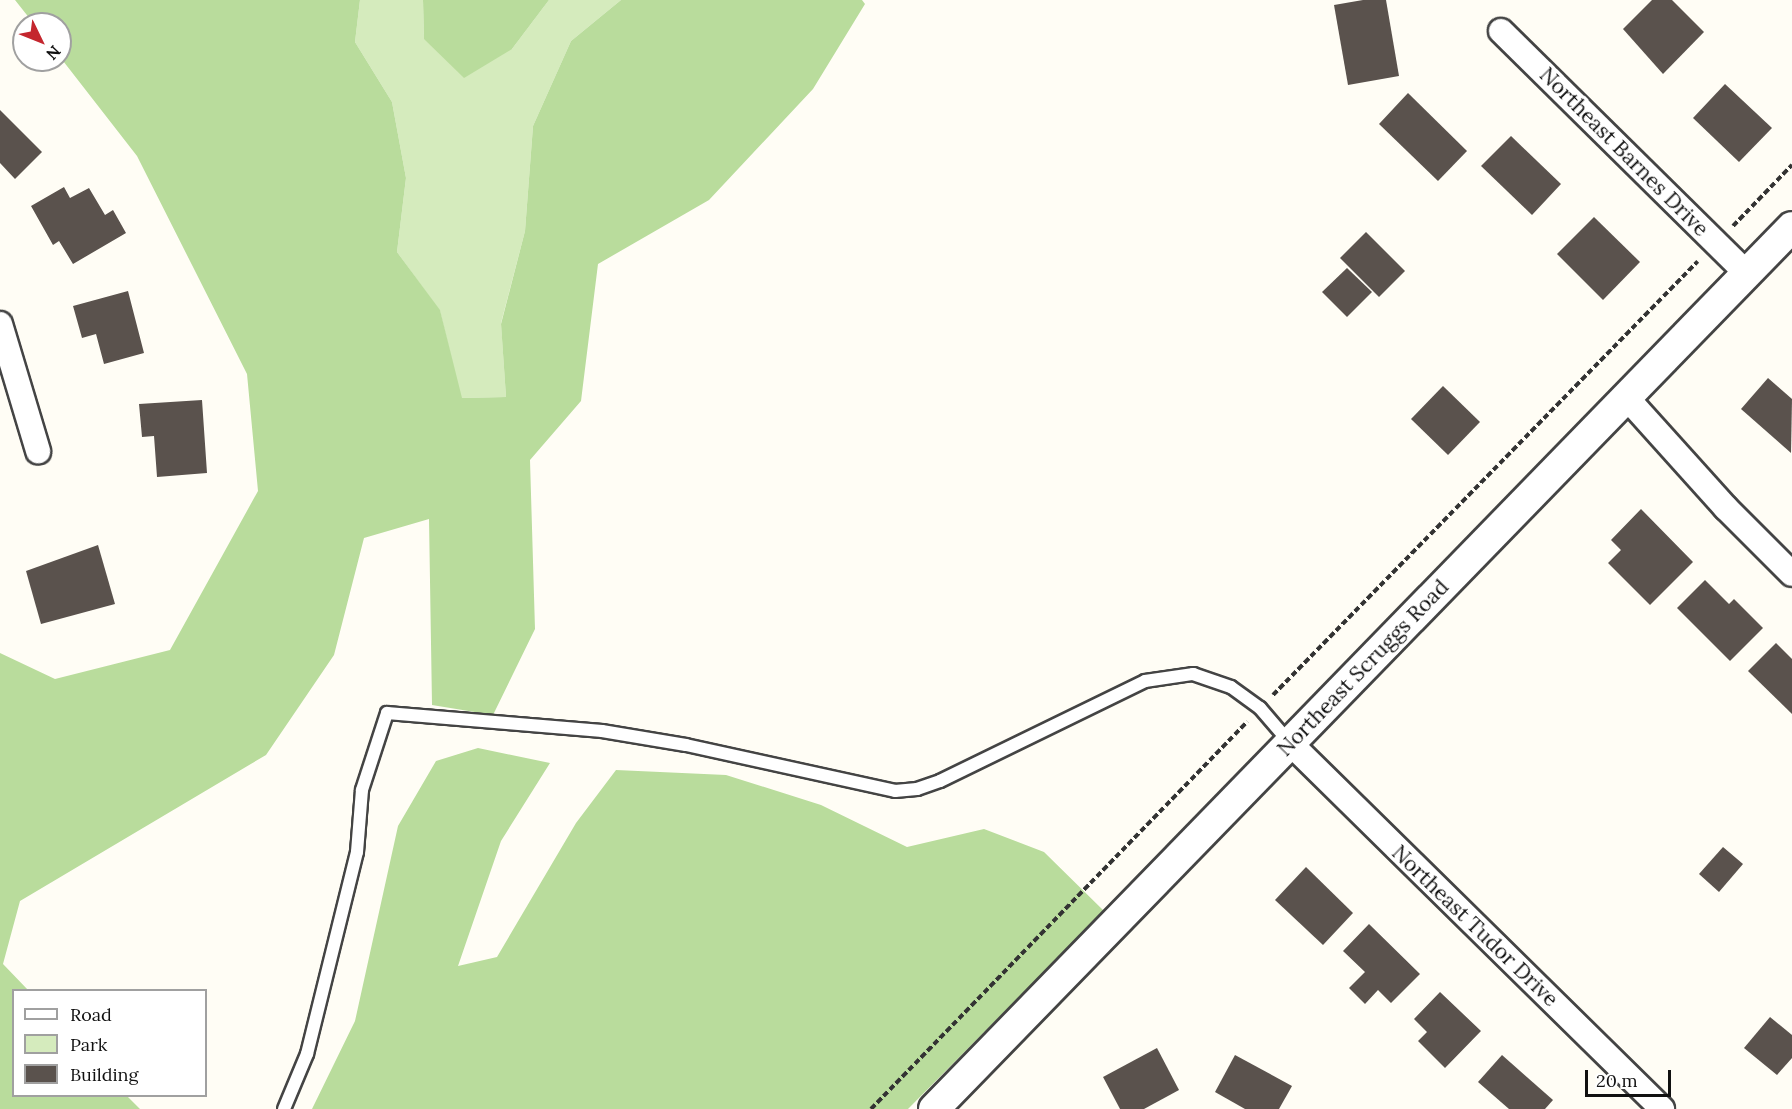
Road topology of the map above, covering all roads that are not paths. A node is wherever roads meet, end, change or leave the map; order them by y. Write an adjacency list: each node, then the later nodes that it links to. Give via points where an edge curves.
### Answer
1 (1501, 31): 3 (street, Northeast Barnes Drive)
2 (1792, 227): 3 (street, Northeast Scruggs Road)
3 (1747, 274): 5 (street, Northeast Scruggs Road)
4 (0, 324): 6 (street)
5 (1626, 397): 7 (street); 8 (street, Northeast Scruggs Road)
6 (38, 451)
7 (1792, 574)
8 (1290, 742): 9 (lane, via 1260,708 1231,687 1193,674 1145,681 940,781 895,791 686,745 602,731 387,713 362,790 357,852 316,1020 307,1054); 10 (street, Northeast Scruggs Road); 11 (street, Northeast Tudor Drive)
9 (284, 1109)
10 (934, 1109)
11 (1662, 1109)

